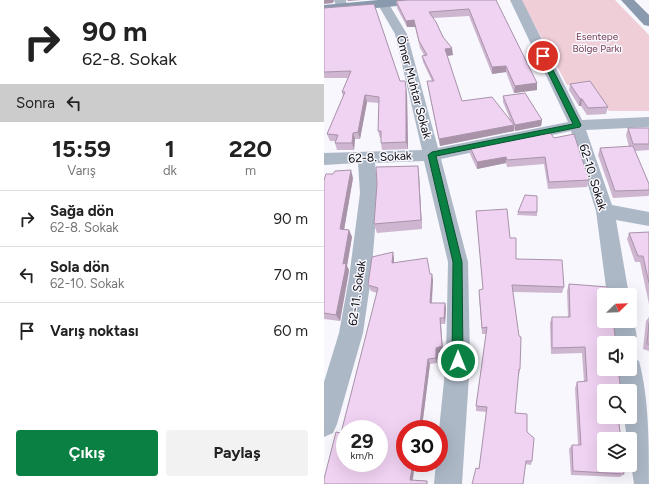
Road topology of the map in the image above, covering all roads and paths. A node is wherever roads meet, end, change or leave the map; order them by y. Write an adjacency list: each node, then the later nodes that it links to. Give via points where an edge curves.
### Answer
1 (418, 0): 4 (street)
2 (516, 0): 9 (street, 62-10. Sokak)
3 (627, 0): 7 (street)
4 (395, 2): 5 (street); 10 (street, Ömer Muhtar Sokak)
5 (340, 4): 6 (street)
6 (324, 9)
7 (647, 17)
8 (649, 122): 9 (street, 62-8. Sokak)
9 (577, 125): 10 (street, 62-8. Sokak); 13 (street, 62-10. Sokak)
10 (432, 155): 11 (street, 62-8. Sokak); 18 (street, Ömer Muhtar Sokak, via 458,262 458,361)
11 (366, 158): 12 (street, 62-8. Sokak); 17 (street, 62-11. Sokak, via 369,194 360,278 351,333)
12 (324, 159)
13 (605, 211): 14 (street); 15 (street, 62-10. Sokak)
14 (649, 219)
15 (617, 288)
16 (631, 376): 19 (street)
17 (324, 424)
18 (448, 484)
19 (648, 484)

